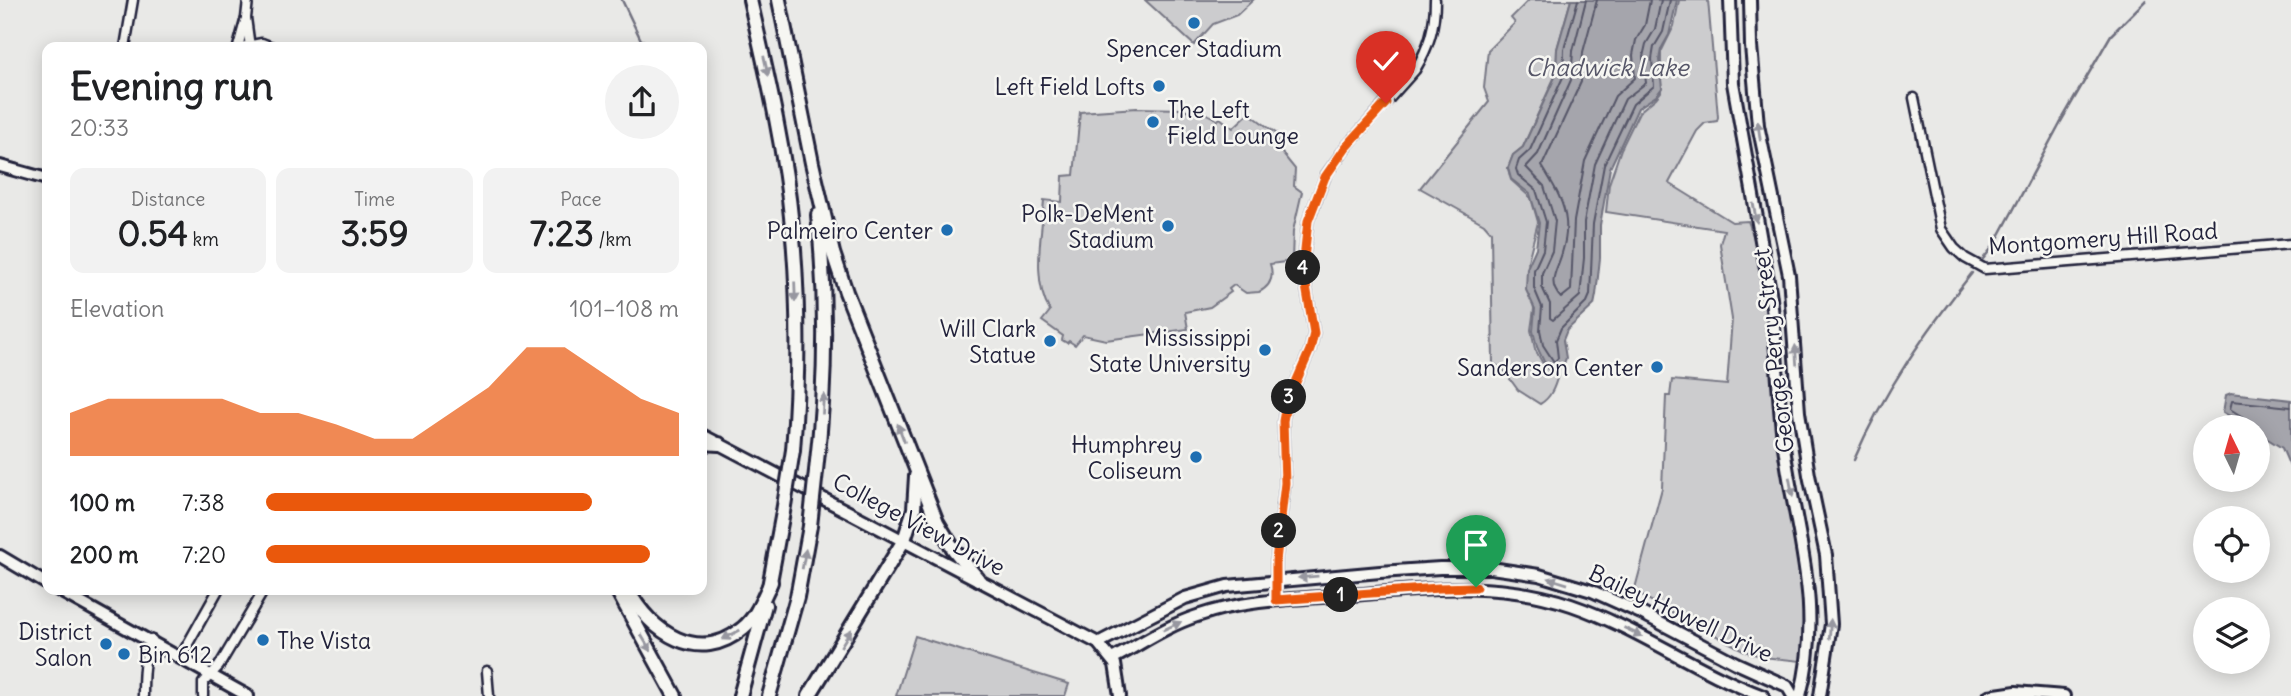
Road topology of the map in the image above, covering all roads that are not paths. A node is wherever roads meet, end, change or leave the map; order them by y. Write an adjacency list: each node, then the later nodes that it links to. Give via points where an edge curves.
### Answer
1 (133, 0): 8 (street)
2 (248, 0): 9 (street)
3 (750, 0): 24 (main road, one-way to 24, bridge, via 784,164 792,227 798,374 793,450)
4 (779, 0): 11 (main road)
5 (1435, 0): 22 (street, via 1434,28 1422,59 1346,147 1325,177 1308,221 1303,268 1314,333 1284,412 1285,483)
6 (1730, 0): 48 (street, George Perry Street, one-way to 48, via 1733,83 1774,322 1783,441 1810,601 1811,634)
7 (1750, 0): 49 (street, George Perry Street, one-way to 7, via 1831,624 1826,555 1799,412 1789,275 1758,125)
8 (126, 42)
9 (245, 42)
10 (1914, 98): 14 (street, Montgomery Hill Road, via 1941,229 1965,258 1985,269)
11 (812, 163): 18 (main road, one-way to 11, via 846,292); 43 (main road, one-way to 11, bridge, via 797,597 810,526 822,407 825,322)
12 (0, 166): 13 (street)
13 (42, 178)
14 (2291, 244)
15 (707, 438): 17 (street, College View Drive)
16 (707, 443): 17 (main road)
17 (719, 444): 19 (street, College View Drive)
18 (915, 470): 19 (main road, via 914,509); 21 (main road, via 937,522)
19 (904, 540): 21 (street, College View Drive); 44 (main road, one-way to 19)
20 (0, 556): 23 (street)
21 (978, 579): 32 (street, College View Drive)
22 (1275, 580): 30 (street); 32 (street, Bailey Howell Drive, via 1227,586 1185,598); 47 (street, Bailey Howell Drive, one-way to 22, via 1787,686 1643,614 1592,591 1539,575 1491,568 1440,568)
23 (42, 581)
24 (771, 582): 29 (main road, one-way to 29, via 743,629 711,643 689,643 665,634 648,620); 42 (main road)
25 (67, 595): 31 (street)
26 (215, 595): 33 (street)
27 (261, 595): 36 (street)
28 (620, 595): 41 (main road, one-way to 41)
29 (631, 595)
30 (1276, 600): 34 (street, Bailey Howell Drive, one-way to 30, via 1199,615); 46 (street, Bailey Howell Drive, one-way to 46, via 1476,587 1534,594 1606,620)
31 (152, 640): 33 (street); 37 (street)
32 (1098, 643): 34 (street, College View Drive)
33 (181, 656): 36 (street)
34 (1112, 659): 45 (street)
35 (486, 671): 40 (street)
36 (211, 674): 38 (street, via 204,683); 39 (street)
37 (143, 696)
38 (203, 696)
39 (248, 696)
40 (489, 696)
41 (675, 696)
42 (740, 696)
43 (769, 696)
44 (809, 696)
45 (1120, 696)
46 (1763, 696)
47 (1793, 696)
48 (1800, 696)
49 (1820, 696)
50 (1989, 696): 51 (street, via 2016,692)
51 (2064, 696)

